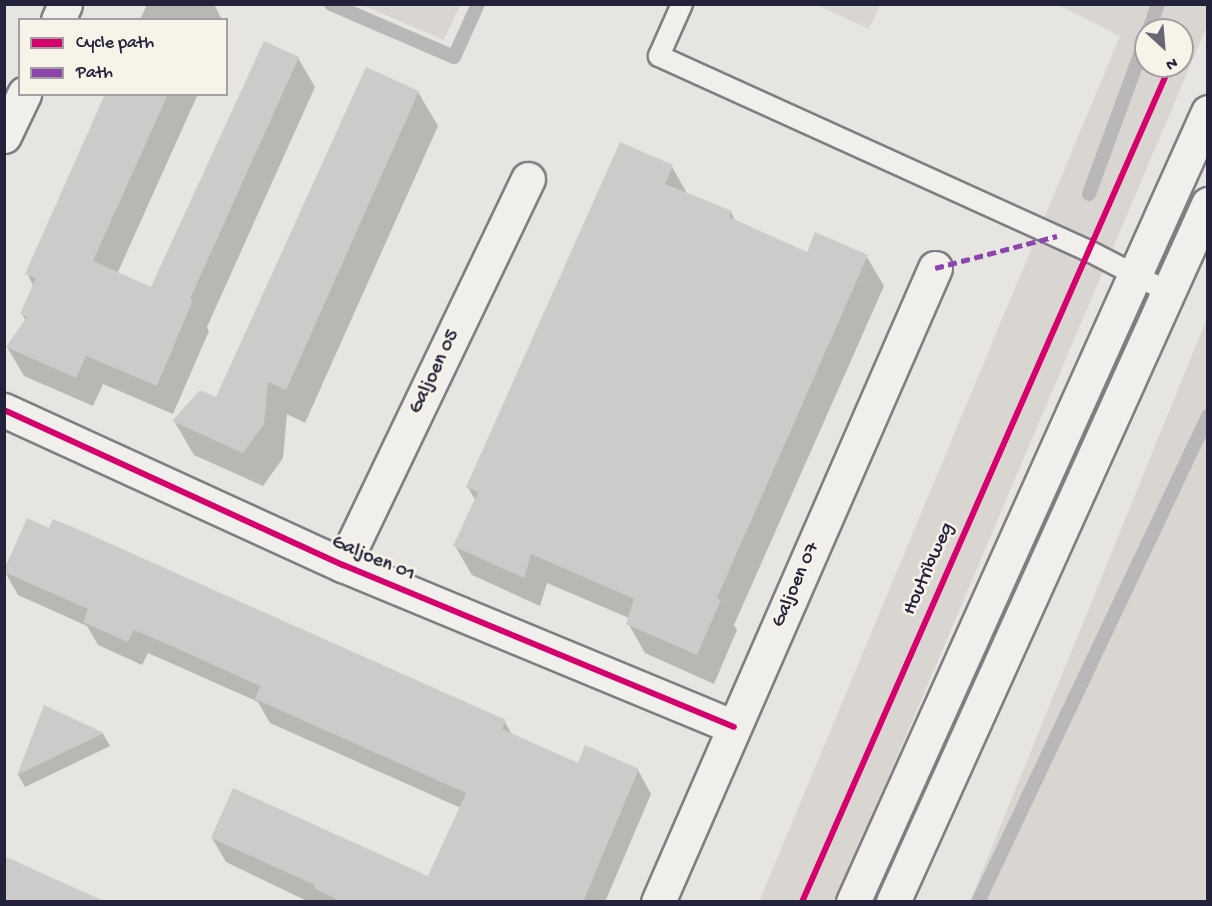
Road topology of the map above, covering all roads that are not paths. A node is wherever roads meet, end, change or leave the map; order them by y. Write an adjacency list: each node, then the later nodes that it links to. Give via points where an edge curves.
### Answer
1 (65, 4): 3 (street)
2 (682, 4): 10 (lane, via 659,57)
3 (59, 18)
4 (23, 96): 6 (street)
5 (1208, 112): 10 (street)
6 (4, 136)
7 (528, 179): 13 (street, Galjoen 05)
8 (1208, 204): 11 (street)
9 (935, 268): 14 (street, Galjoen 07)
10 (1134, 275): 11 (lane); 16 (street)
11 (1168, 292): 17 (street)
12 (4, 410): 13 (street, Galjoen 01)
13 (343, 565): 14 (street, Galjoen 01)
14 (734, 727): 15 (street, Galjoen 07)
15 (658, 902)
16 (853, 902)
17 (893, 902)

